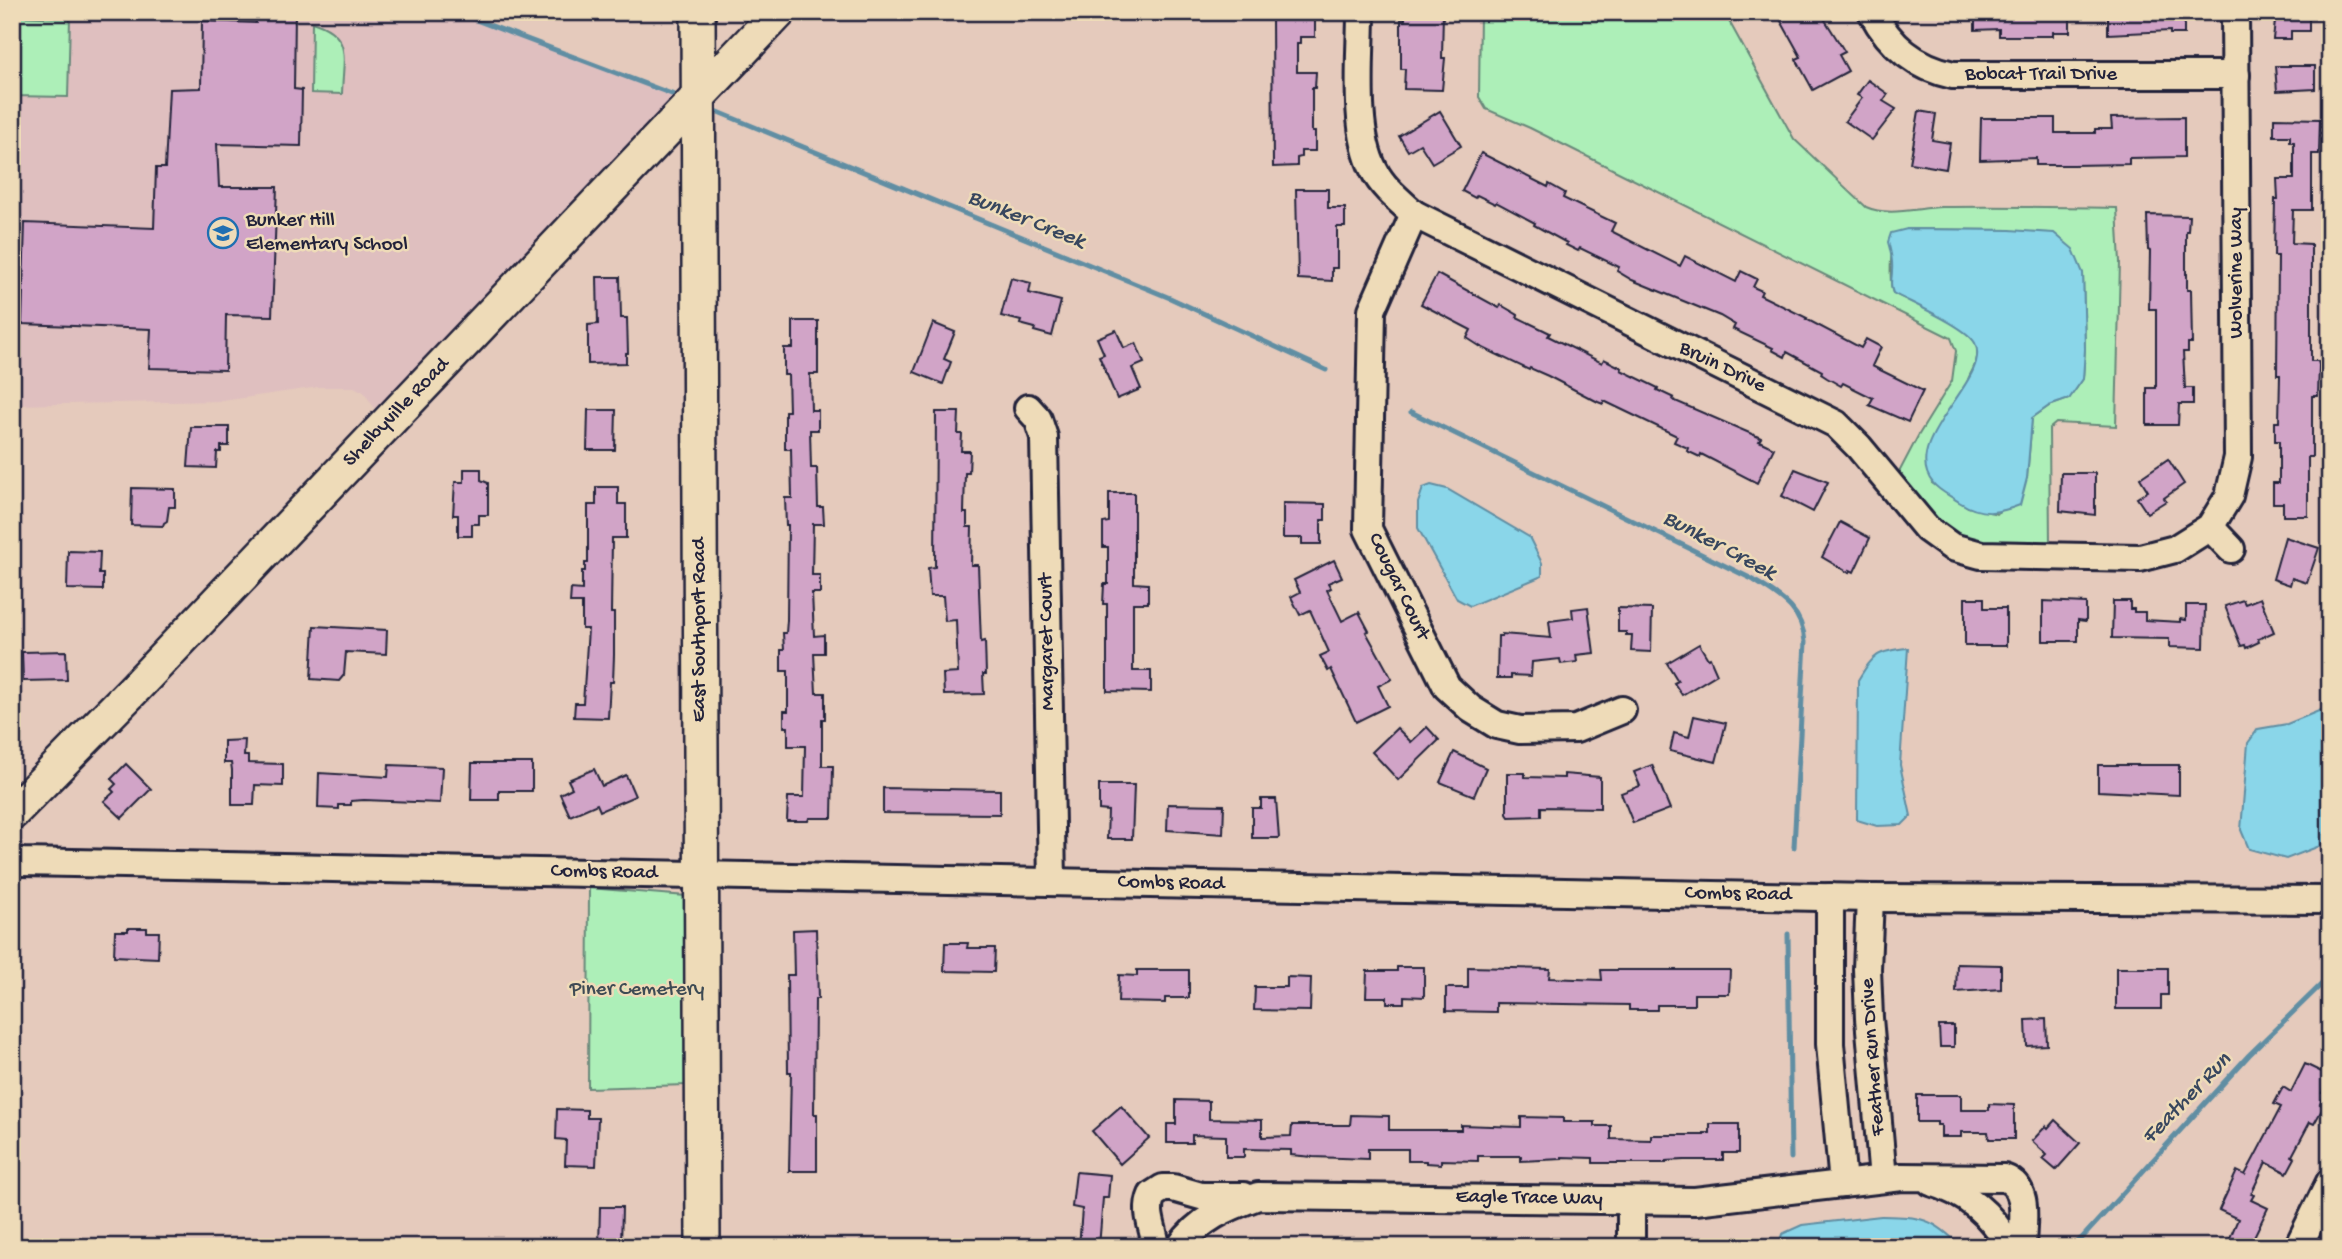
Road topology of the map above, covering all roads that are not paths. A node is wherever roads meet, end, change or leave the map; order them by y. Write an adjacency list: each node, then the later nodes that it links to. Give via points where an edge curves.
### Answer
1 (698, 12): 7 (main road, East Southport Road)
2 (779, 12): 7 (main road, Shelbyville Road)
3 (1360, 12): 8 (street, Bruin Drive, via 1365,146 1374,171)
4 (1872, 12): 6 (street, Bobcat Trail Drive, via 1903,53 1953,75)
5 (2235, 12): 6 (street, Wolverine Way)
6 (2236, 75): 10 (street, Wolverine Way, via 2238,457 2229,496)
7 (698, 97): 13 (main road, Shelbyville Road); 15 (main road, East Southport Road)
8 (1414, 214): 10 (street, Bruin Drive, via 1836,424 1927,529 1952,547 1981,555 2140,558 2175,550); 12 (street, Cougar Court, via 1372,310 1368,529 1447,687 1471,709 1496,725 1520,730 1576,729)
9 (1027, 408): 16 (street, Margaret Court, via 1038,419 1044,437)
10 (2210, 527): 11 (street)
11 (2231, 549)
12 (1622, 710)
13 (12, 813)
14 (12, 860): 15 (street, Combs Road)
15 (701, 875): 16 (street, Combs Road); 27 (main road, East Southport Road)
16 (1052, 882): 17 (street, Combs Road)
17 (1830, 897): 18 (street, Combs Road); 23 (street, Feather Run Drive, via 1830,1044)
18 (1870, 898): 19 (street, Combs Road); 21 (street, Feather Run Drive, via 1869,1017)
19 (2327, 900)
20 (1919, 1177): 21 (street); 30 (street, via 1974,1204 1997,1226); 31 (street, via 2004,1178 2013,1182 2022,1198)
21 (1883, 1179): 23 (street, Eagle Trace Way)
22 (2330, 1182): 32 (street)
23 (1843, 1184): 25 (street, Eagle Trace Way, via 1711,1201)
24 (1258, 1196): 25 (street, Eagle Trace Way); 26 (street, Eagle Trace Way, via 1208,1218); 28 (street, via 1159,1190 1152,1195 1147,1213)
25 (1631, 1201): 29 (street)
26 (1183, 1242)
27 (704, 1247)
28 (1156, 1247)
29 (1630, 1247)
30 (2010, 1247)
31 (2022, 1247)
32 (2298, 1247)

